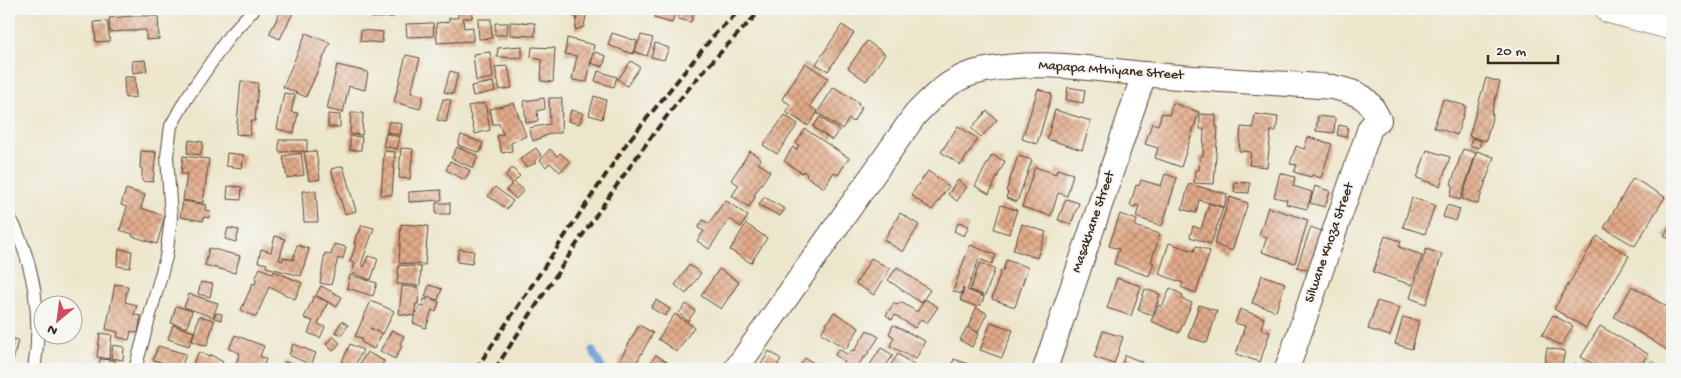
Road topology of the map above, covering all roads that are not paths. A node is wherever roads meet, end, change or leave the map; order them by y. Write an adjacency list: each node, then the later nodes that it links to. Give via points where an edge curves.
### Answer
1 (254, 9): 8 (lane, via 230,35 170,126 167,156 172,218 166,257)
2 (1609, 9): 3 (street)
3 (1672, 26)
4 (1144, 74): 5 (street, Mapapa Mthiyane Street, via 1332,87 1356,93 1372,104); 9 (street, Mapapa Mthiyane Street, via 1068,65 1013,66 972,73 941,89 916,114); 10 (street, Masakhane Street)
5 (1379, 120): 11 (street, Silwane Khoza Street, via 1370,128)
6 (9, 216): 7 (lane, via 20,235 33,282 38,319)
7 (34, 369)
8 (135, 369)
9 (736, 369)
10 (1045, 369)
11 (1287, 369)

